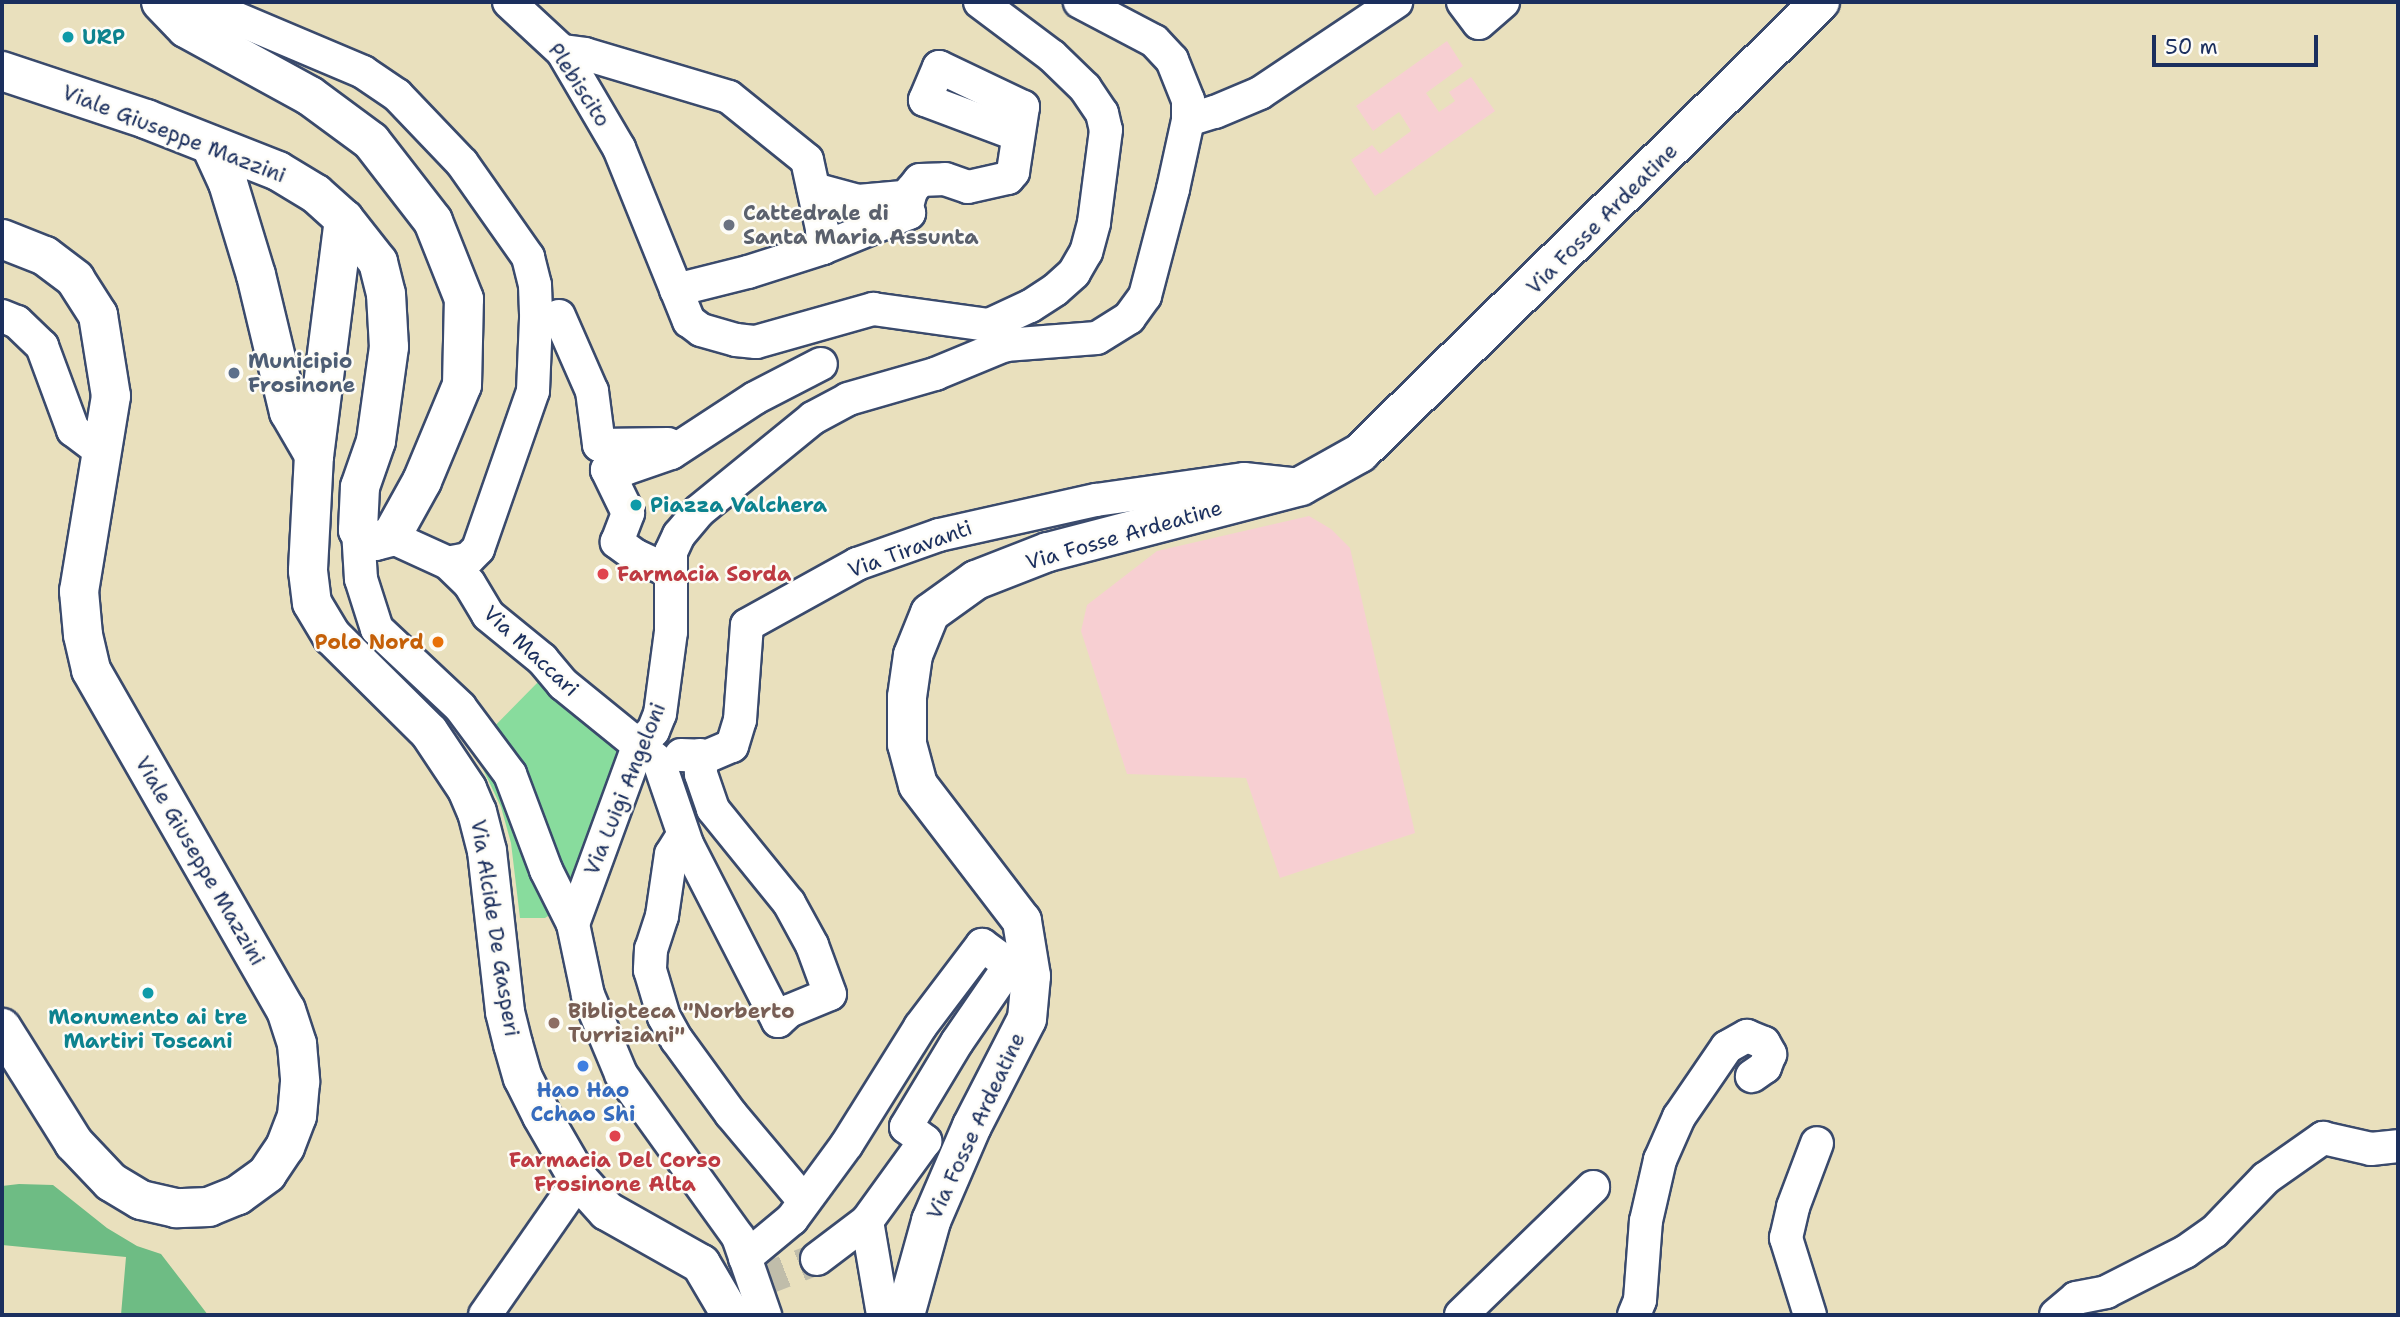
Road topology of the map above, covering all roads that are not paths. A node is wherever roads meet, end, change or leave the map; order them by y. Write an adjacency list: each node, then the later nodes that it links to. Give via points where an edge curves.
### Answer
1 (509, 2): 9 (street, Plebiscito)
2 (980, 2): 22 (street, via 1052,56 1085,88 1102,113 1105,130 1086,252 1074,273)
3 (1080, 2): 11 (street, via 1154,41 1172,60 1185,91)
4 (1396, 2): 11 (street, via 1260,93)
5 (1463, 2): 6 (street, via 1479,23)
6 (1503, 2)
7 (1820, 2): 27 (main road, Via Fosse Ardeatine, via 1412,405 1360,453)
8 (174, 15): 28 (main road, via 310,96 370,141 433,221 464,299 462,385 422,481); 29 (street, via 226,14 363,72 397,95 462,163 528,257 536,319 533,391 478,549 468,559)
9 (562, 51): 14 (street, via 729,97 807,160); 19 (street, Plebiscito, via 619,148)
10 (2, 71): 13 (main road, Viale Giuseppe Mazzini)
11 (1188, 120): 22 (street, via 1139,308 1097,338)
12 (1018, 135): 15 (street, via 1013,172 1008,178 968,187 945,179 920,180)
13 (211, 146): 16 (main road, Viale Giuseppe Mazzini, via 278,171 316,194); 26 (main road, via 228,183 252,262 289,412)
14 (814, 188): 15 (street, via 858,201 903,197); 18 (street)
15 (907, 206): 18 (street, via 909,213)
16 (344, 219): 26 (main road, Via Alcide De Gasperi); 28 (main road, Viale Giuseppe Mazzini, via 378,262 386,294 389,347 376,441 360,487)
17 (2, 239): 25 (main road, Viale Giuseppe Mazzini, via 45,256 75,279 98,315 111,396)
18 (823, 248): 19 (street)
19 (676, 290): 22 (street, Plebiscito, via 689,321 701,330 736,340 756,342 867,309)
20 (2, 316): 25 (street, via 17,322 42,346 73,430)
21 (559, 316): 24 (street, via 592,391 600,445)
22 (997, 335): 30 (street, Via Luigi Angeloni, via 935,374 848,399 813,418 699,511 671,552)
23 (821, 364): 24 (street)
24 (681, 444): 30 (street, via 663,456 607,470 628,513 617,542)
25 (103, 453): 35 (main road, Viale Giuseppe Mazzini, via 79,591 91,670 286,1010 297,1045 297,1116 285,1147 267,1174 238,1195 209,1207 176,1208 141,1200 111,1182 74,1143)
26 (314, 455): 39 (main road, Via Alcide De Gasperi, via 308,571 312,603 332,636 429,732 467,789 487,851 505,1012 513,1044 523,1078)
27 (1300, 486): 32 (street, Via Tiravanti, via 1244,479 1096,500 939,535 857,564 747,625 740,720 732,746 718,754); 49 (main road, Via Fosse Ardeatine, via 1048,552 976,580 930,613 912,655 907,697 907,744 918,785 1022,921 1031,976 1027,1019 930,1221)
28 (375, 533): 29 (street, Via Maccari); 34 (street, via 360,579 377,629 460,707 510,774 546,870)
29 (448, 563): 31 (street, Via Maccari, via 469,583 488,615 542,659 563,684)
30 (671, 572): 31 (street, Via Luigi Angeloni, via 671,632 660,714 653,731)
31 (639, 744): 32 (street, Via Tiravanti, via 662,754); 33 (street, via 659,762); 34 (street, Via Luigi Angeloni)
32 (700, 755): 33 (street, via 701,774 717,817 789,903 812,945 830,994 789,1011 778,1021)
33 (683, 835): 41 (street, via 671,854 662,916 651,949 650,970 664,1017 731,1114)
34 (573, 924): 43 (street, via 588,995 621,1074 738,1237)
35 (2, 1028)
36 (1752, 1076): 51 (street, via 1765,1067 1770,1054 1764,1043 1747,1036 1727,1047 1679,1117 1660,1160 1646,1222 1640,1300)
37 (1817, 1143): 52 (street, via 1786,1238)
38 (2398, 1146): 53 (street, via 2371,1149 2323,1139 2266,1178 2214,1232 2185,1252 2115,1288 2076,1298)
39 (579, 1180): 45 (street); 46 (main road, Via Alcide De Gasperi, via 607,1211 701,1264)
40 (1593, 1187): 50 (street)
41 (804, 1201): 42 (street, via 847,1144 920,1027 982,945 1010,965 906,1127 925,1141); 43 (street, via 781,1231)
42 (867, 1221): 44 (street); 48 (street)
43 (745, 1258): 47 (street)
44 (817, 1259)
45 (485, 1315)
46 (731, 1315)
47 (765, 1315)
48 (883, 1315)
49 (905, 1315)
50 (1461, 1315)
51 (1634, 1315)
52 (1810, 1315)
53 (2056, 1315)

